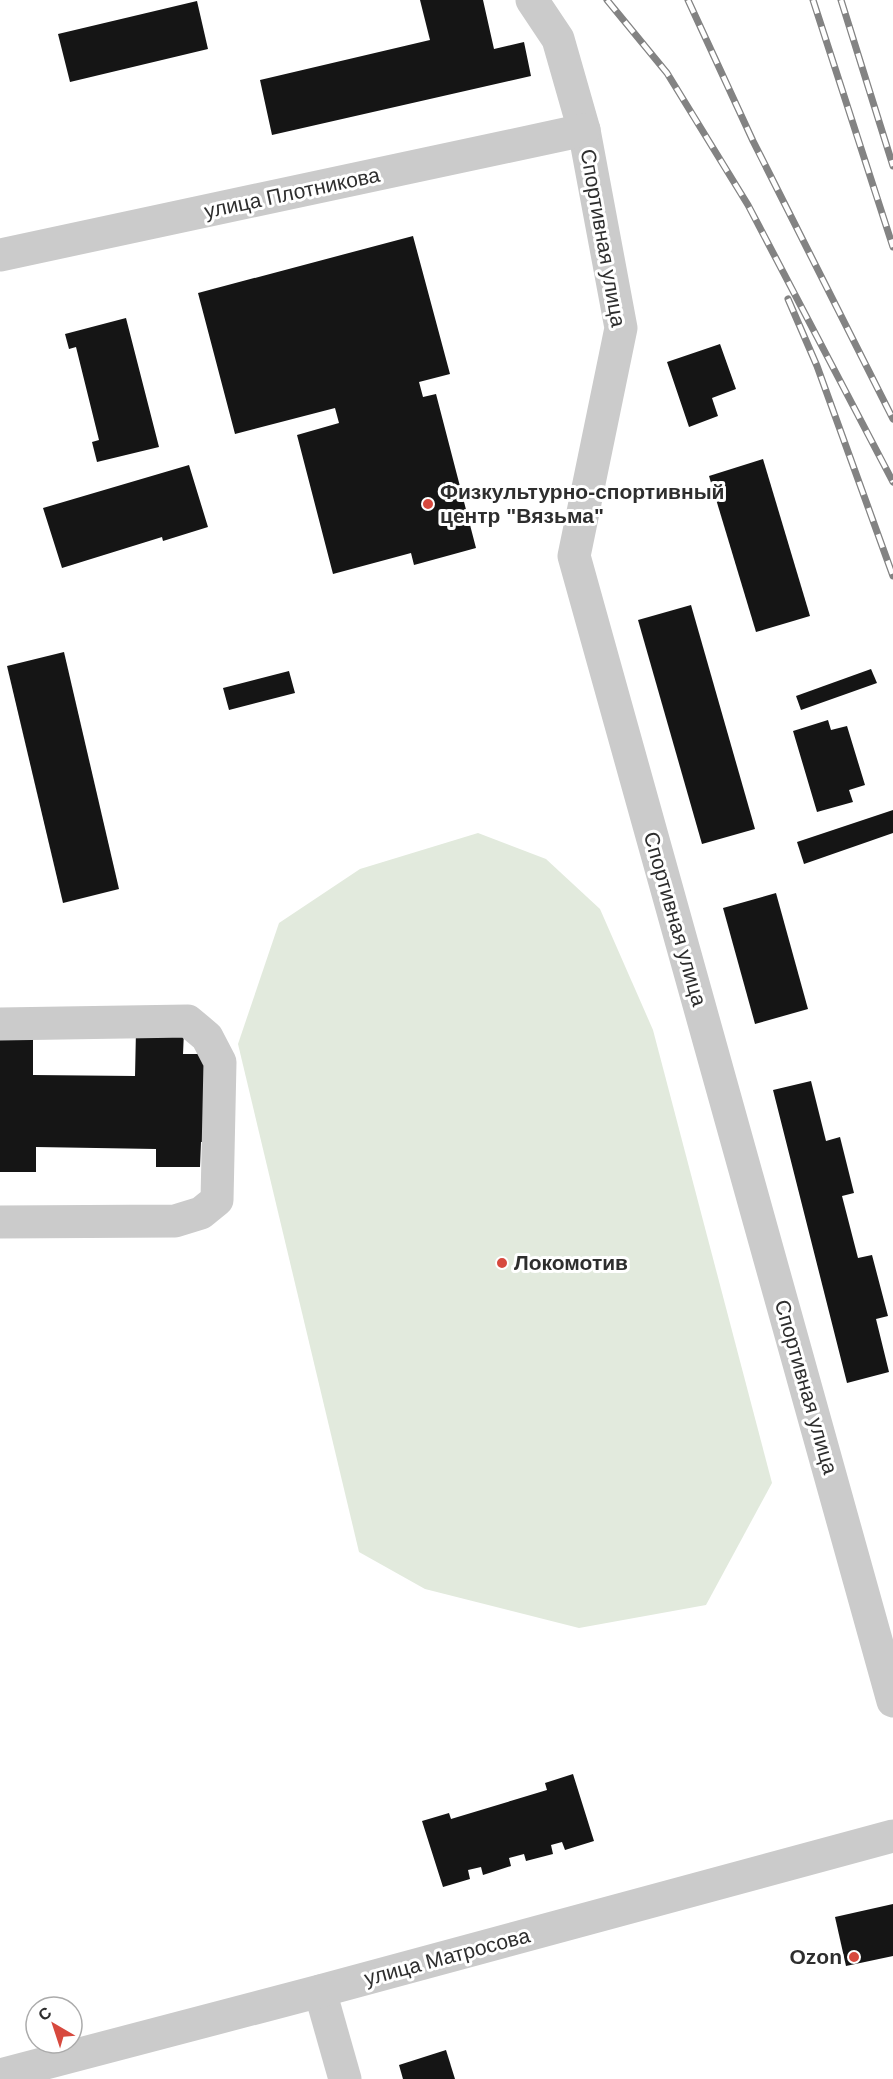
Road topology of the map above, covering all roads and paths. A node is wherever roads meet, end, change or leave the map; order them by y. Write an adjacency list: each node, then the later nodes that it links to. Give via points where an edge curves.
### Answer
1 (532, 0): 2 (street, Спортивная улица, via 558,39)
2 (584, 130): 3 (street, улица Плотникова); 6 (street, Спортивная улица, via 621,328 574,556)
3 (0, 255)
4 (0, 1024): 5 (street, via 188,1021 207,1036 220,1062 217,1200 201,1213 175,1221)
5 (0, 1222)
6 (893, 1701)
7 (893, 1836): 8 (street, улица Матросова)
8 (320, 1991): 9 (street, улица Матросова); 10 (street)
9 (0, 2075)
10 (345, 2079)

